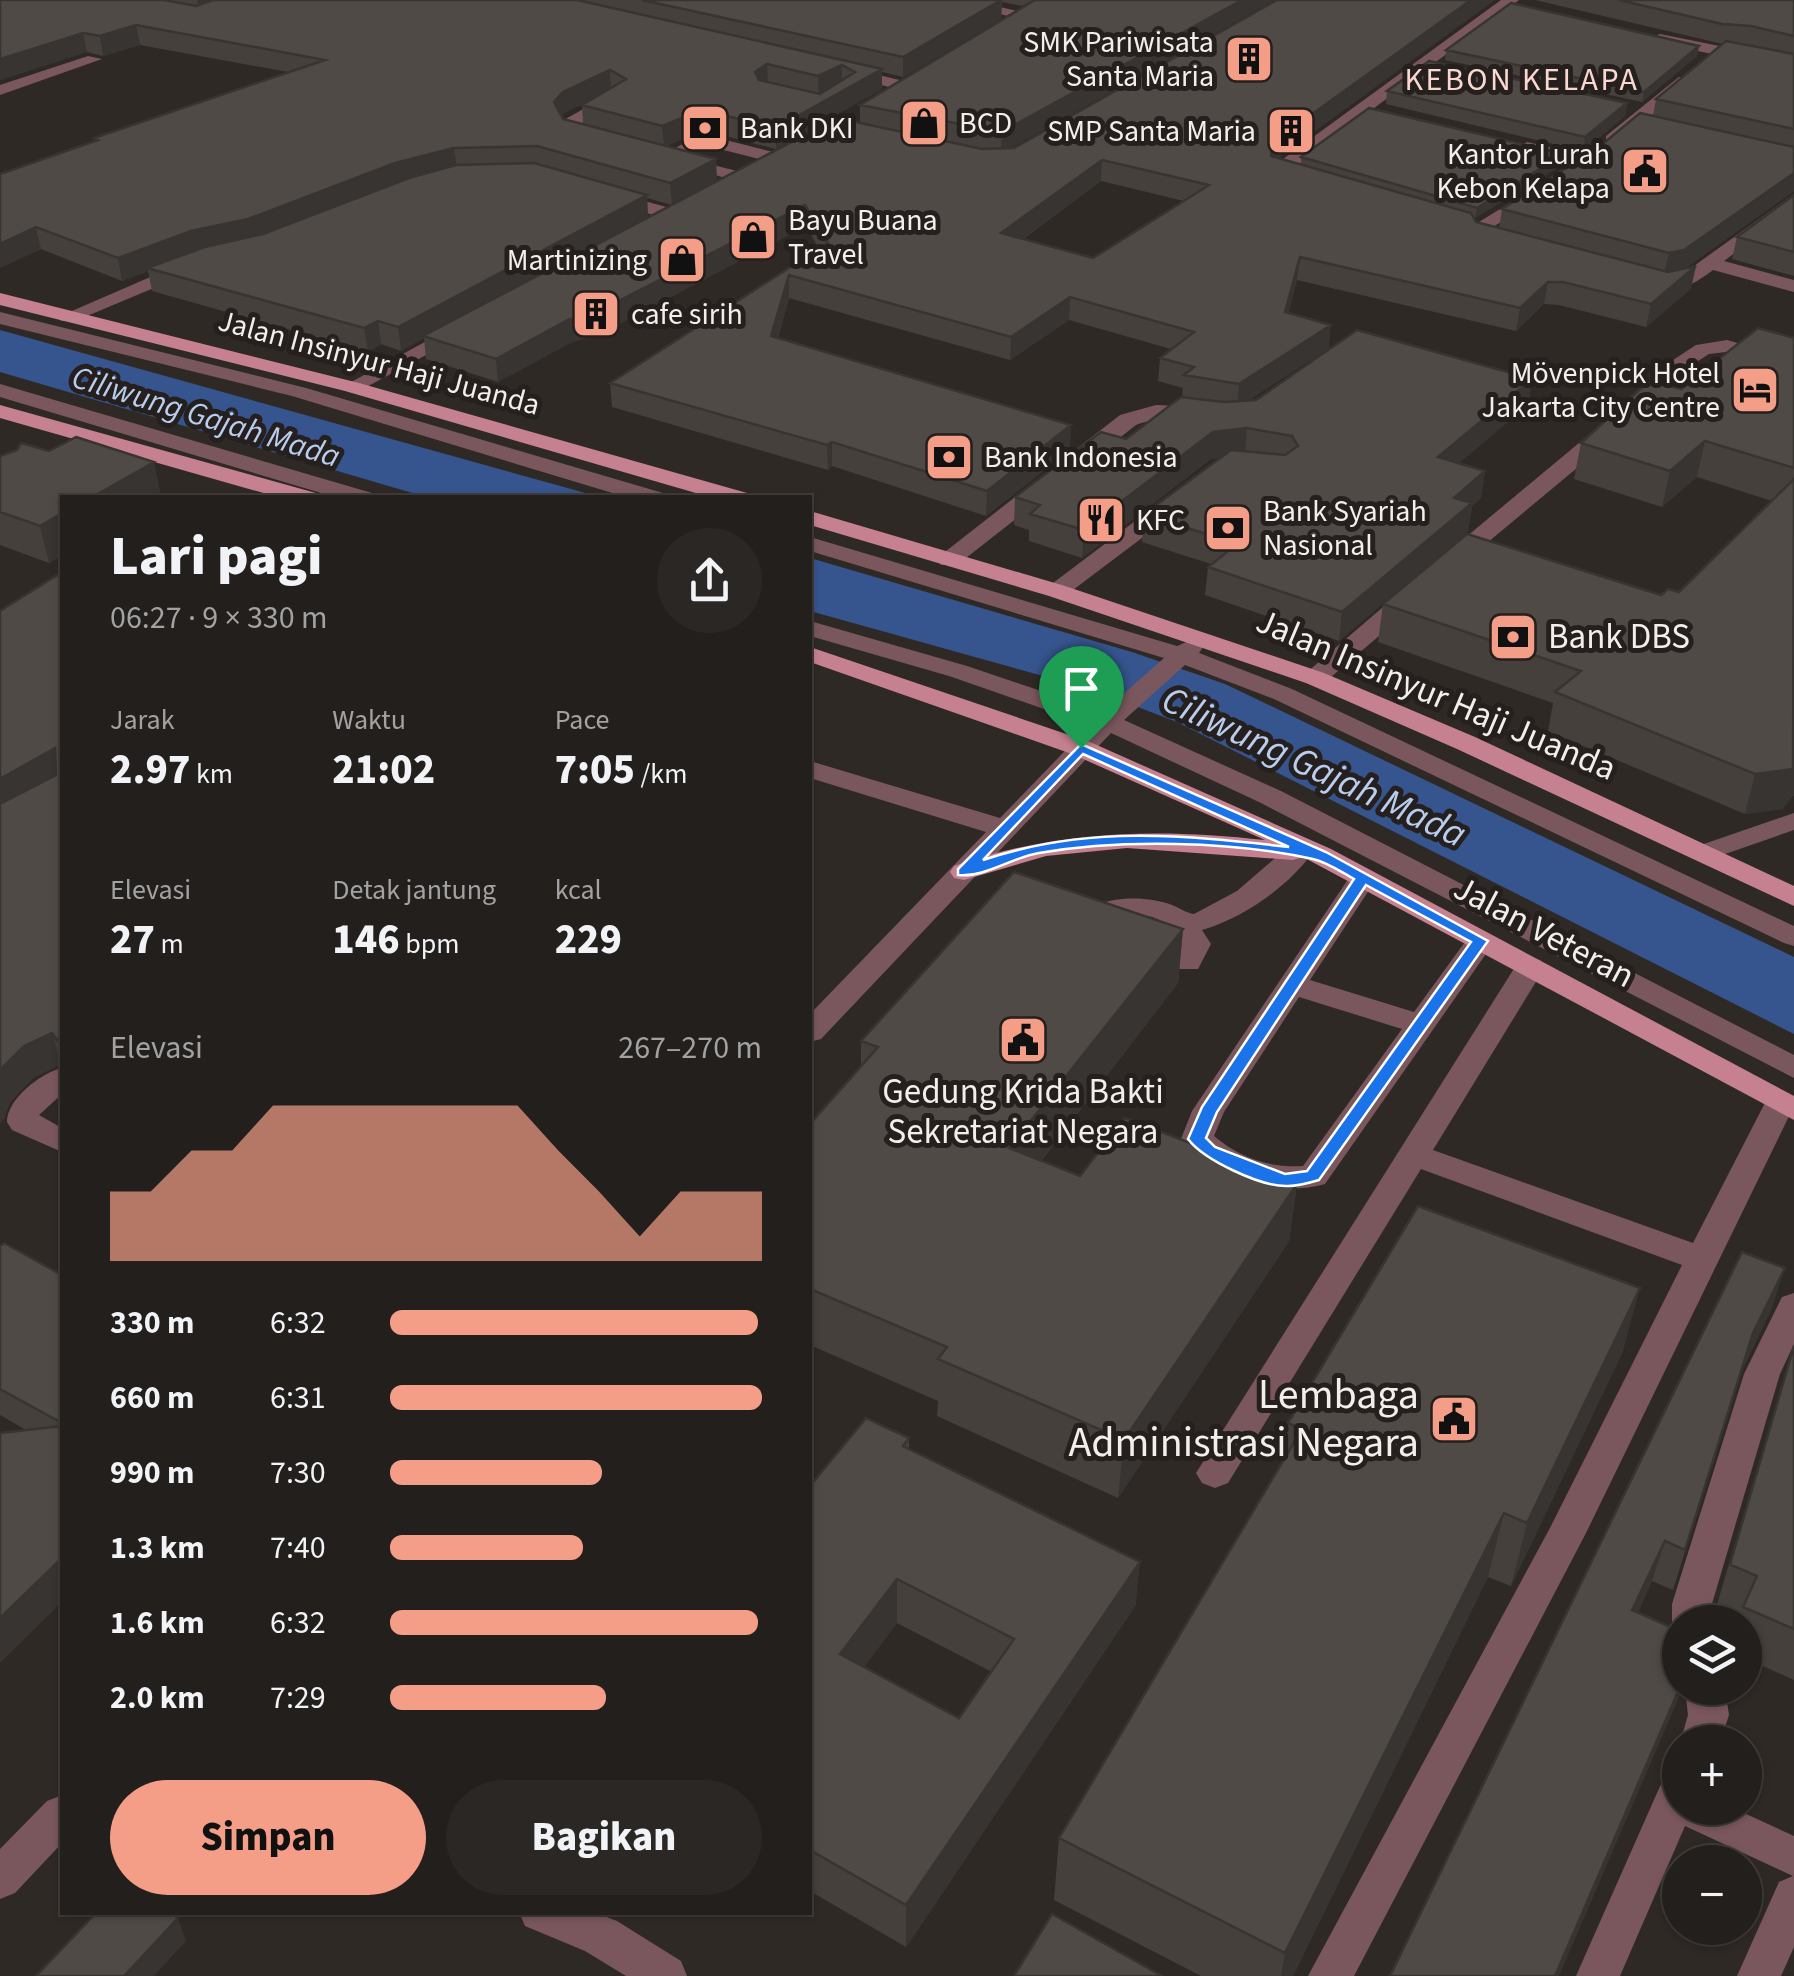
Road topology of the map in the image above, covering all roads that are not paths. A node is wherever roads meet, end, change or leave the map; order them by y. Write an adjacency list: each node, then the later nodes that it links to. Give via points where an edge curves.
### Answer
1 (947, 0): 3 (street, via 1032,11)
2 (1514, 4): 7 (street)
3 (999, 31)
4 (1640, 34): 5 (street)
5 (1717, 52): 8 (street); 16 (street)
6 (94, 59): 11 (street)
7 (1421, 64): 10 (street); 18 (street, via 1373,110 1278,171)
8 (1794, 66)
9 (826, 68): 13 (street, via 911,82)
10 (1440, 68)
11 (0, 90)
12 (616, 98): 15 (street, via 568,126)
13 (881, 101)
14 (1512, 143): 16 (street)
15 (618, 145)
16 (1587, 160): 23 (street, via 1468,225)
17 (743, 178): 17 (street, via 786,155 702,140 657,155); 19 (street, via 683,210)
18 (1324, 186)
19 (588, 190)
20 (1794, 199): 21 (street)
21 (1767, 220): 22 (street); 25 (street)
22 (1794, 228)
23 (1496, 241)
24 (203, 261): 30 (street)
25 (1712, 264): 26 (street, via 1675,285); 27 (street)
26 (1637, 278)
27 (1794, 286)
28 (0, 299): 30 (main road, Jalan Insinyur Haji Juanda)
29 (484, 316): 33 (street)
30 (68, 317): 33 (main road, Jalan Insinyur Haji Juanda)
31 (0, 318): 40 (street, via 299,392)
32 (1794, 365): 49 (street, via 1727,346 1703,349)
33 (352, 387): 41 (main road, Jalan Insinyur Haji Juanda)
34 (0, 390): 39 (street)
35 (0, 411): 38 (main road)
36 (1224, 417): 44 (street, via 1165,409 1128,420)
37 (1191, 490): 45 (street)
38 (297, 495)
39 (354, 495)
40 (644, 495)
41 (729, 495)
42 (812, 519): 44 (main road, Jalan Insinyur Haji Juanda)
43 (812, 545): 47 (street)
44 (950, 560): 45 (main road, Jalan Insinyur Haji Juanda)
45 (1058, 591): 47 (main road, Jalan Insinyur Haji Juanda)
46 (812, 629): 50 (street)
47 (1185, 651): 49 (main road, Jalan Insinyur Haji Juanda); 50 (street); 62 (street)
48 (812, 655): 51 (main road, Jalan Veteran)
49 (1315, 678): 56 (main road, Jalan Insinyur Haji Juanda)
50 (1111, 718): 51 (street); 69 (street)
51 (1081, 748): 54 (street); 55 (main road, Jalan Veteran)
52 (812, 770): 54 (street)
53 (1794, 820): 56 (street)
54 (1007, 829): 57 (street)
55 (1310, 854): 57 (main road, via 1191,840 1090,840 1027,850); 58 (main road, Jalan Veteran); 61 (street, via 1217,919)
56 (1705, 854): 59 (main road, Jalan Insinyur Haji Juanda)
57 (964, 872): 68 (street)
58 (1363, 878): 63 (main road, Jalan Veteran); 66 (street)
59 (1794, 897)
60 (1085, 924): 61 (street, via 1105,910 1135,906 1165,911)
61 (1188, 925): 64 (street, via 1196,944)
62 (1794, 937)
63 (1480, 941): 65 (main road, Jalan Veteran); 67 (street)
64 (1188, 962)
65 (1530, 967): 71 (main road, Jalan Veteran); 73 (street)
66 (1294, 984): 67 (street); 67 (street, via 1208,1111 1197,1139 1251,1170 1284,1180 1313,1176)
67 (1418, 1024)
68 (812, 1030)
69 (1794, 1068)
70 (60, 1080): 72 (street, via 23,1111 23,1122)
71 (1787, 1105): 74 (street)
72 (60, 1140)
73 (1412, 1154): 74 (street); 76 (street)
74 (1702, 1259): 86 (street, via 1567,1534)
75 (1791, 1319): 77 (street, via 1762,1374)
76 (1215, 1473)
77 (1692, 1605)
78 (60, 1816): 82 (street)
79 (1669, 1825): 87 (street)
80 (1731, 1825): 81 (street)
81 (1794, 1858)
82 (0, 1879)
83 (1794, 1896): 88 (street)
84 (548, 1915): 85 (street, via 601,1936)
85 (665, 1976)
86 (1330, 1976)
87 (1598, 1976)
88 (1759, 1976)

